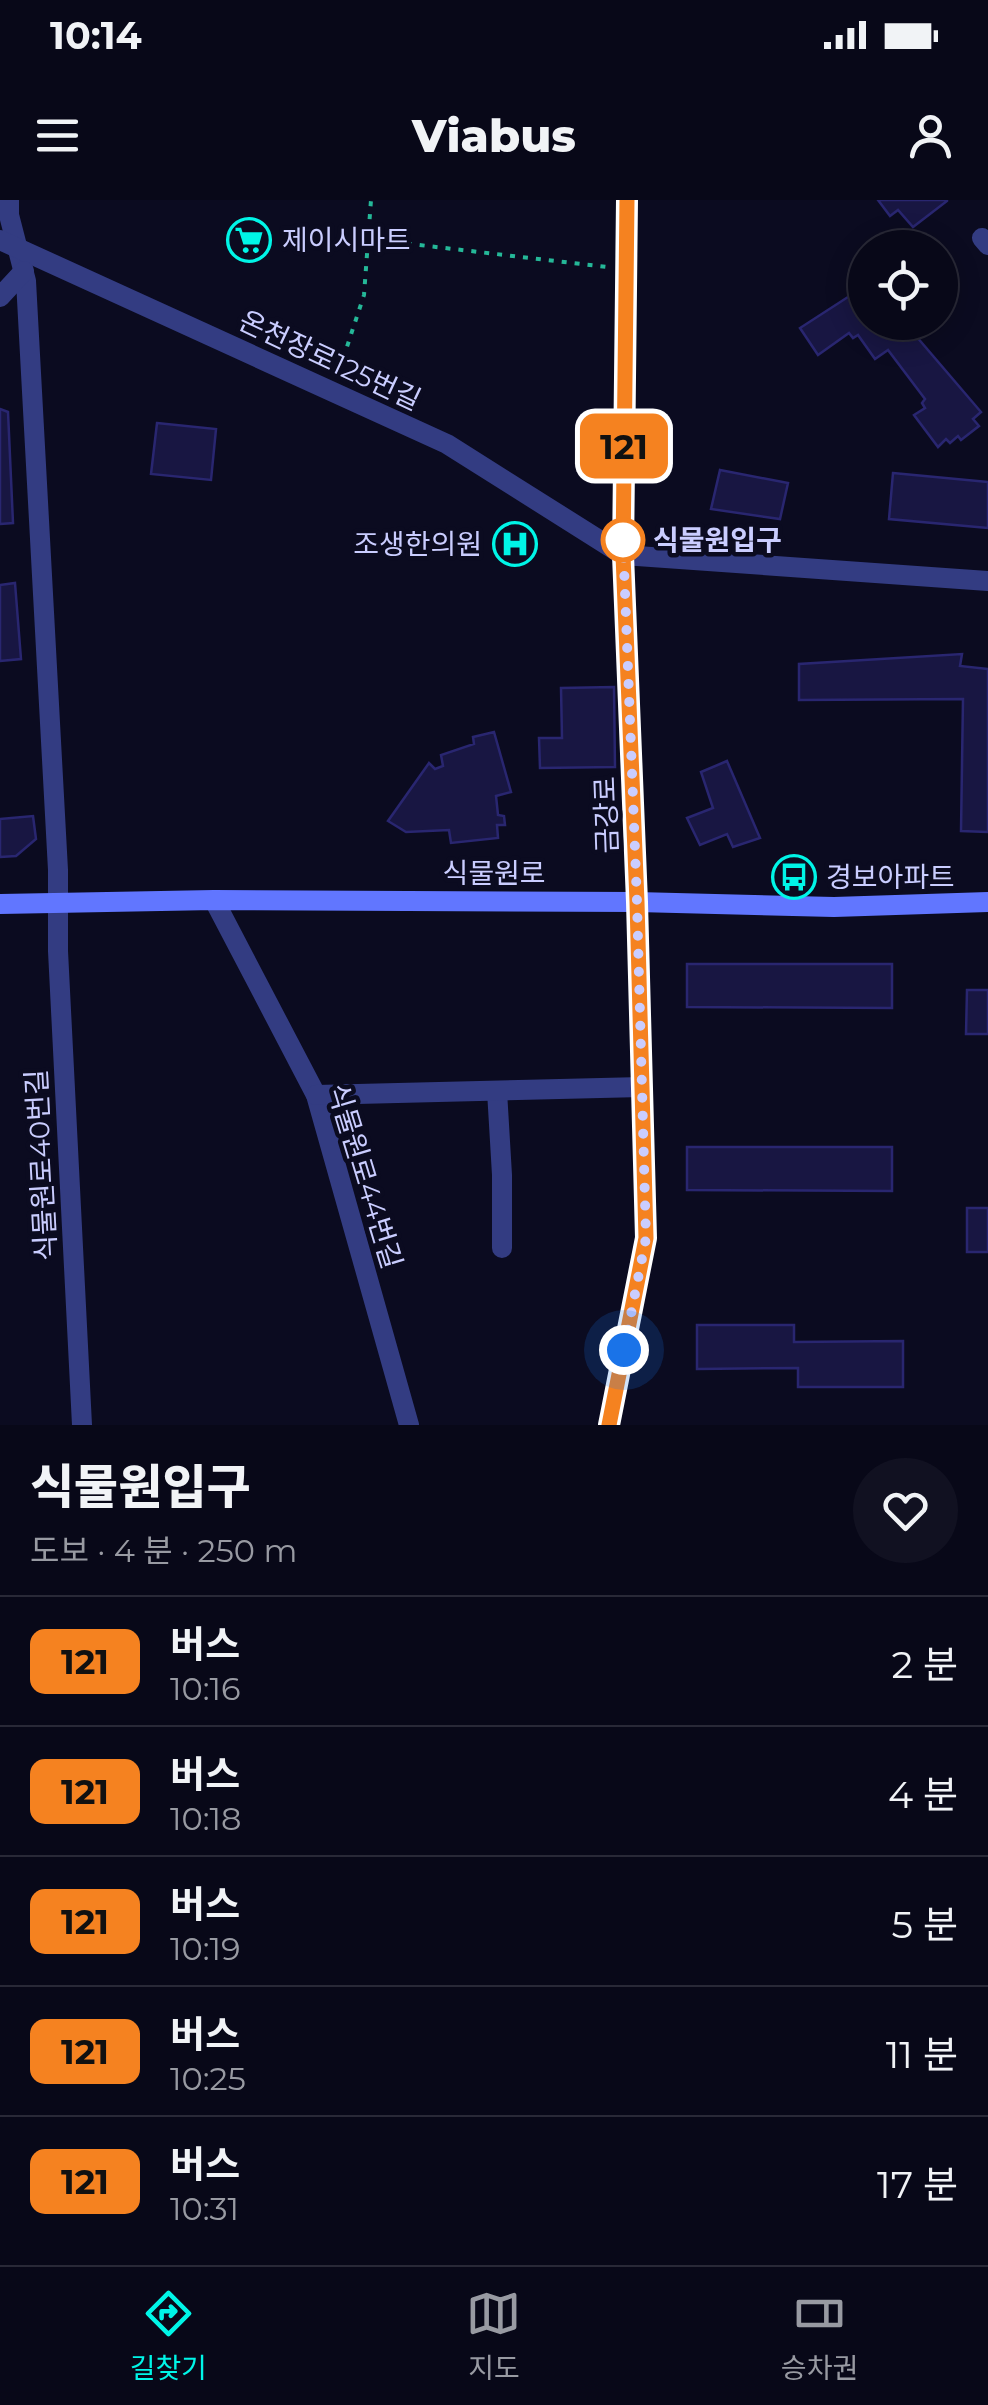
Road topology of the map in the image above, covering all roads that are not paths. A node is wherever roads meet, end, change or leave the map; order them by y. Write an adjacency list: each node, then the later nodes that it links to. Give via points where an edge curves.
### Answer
1 (9, 200): 3 (street, 식물원로40번길)
2 (626, 200): 6 (main road, 금강로)
3 (10, 244): 4 (street, 식물원로40번길); 6 (street, 온천장로125번길, via 448,444)
4 (24, 271): 5 (street); 11 (street, 식물원로40번길)
5 (0, 297)
6 (623, 555): 7 (street); 9 (main road, 금강로)
7 (988, 581)
8 (214, 900): 9 (main road, 식물원로); 11 (main road, 식물원로); 15 (street, 식물원로44번길)
9 (637, 902): 10 (main road, 식물원로); 13 (main road, 금강로)
10 (988, 902)
11 (59, 903): 12 (main road, 식물원로); 17 (street, 식물원로40번길)
12 (0, 904)
13 (642, 1087): 14 (street); 19 (main road, 금강로, via 646,1238)
14 (496, 1091): 15 (street); 16 (street)
15 (316, 1095): 18 (street, 식물원로44번길)
16 (502, 1248)
17 (82, 1425)
18 (409, 1425)
19 (609, 1425)

